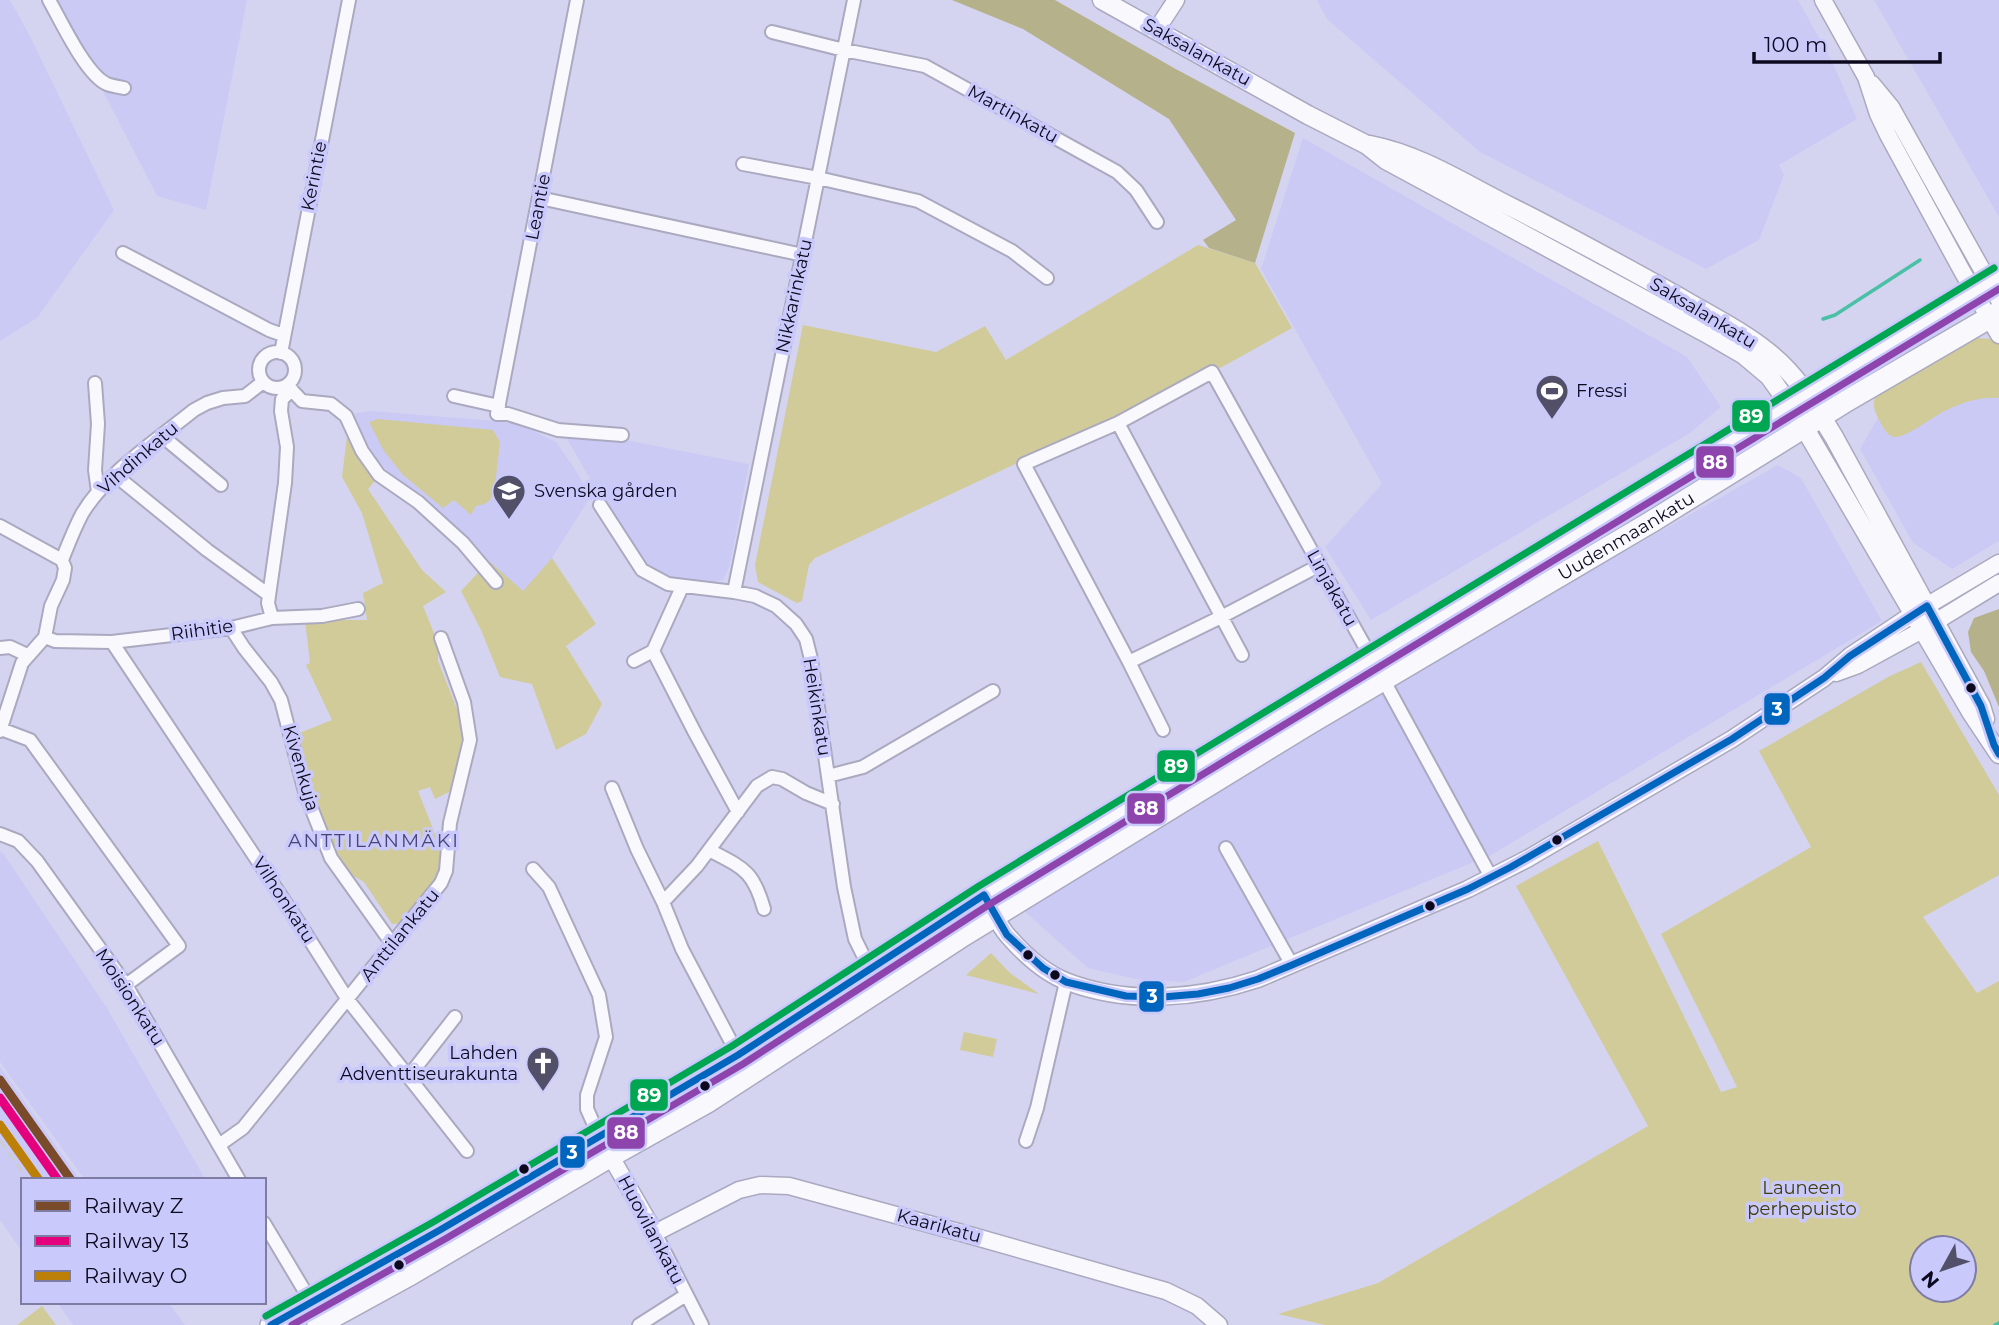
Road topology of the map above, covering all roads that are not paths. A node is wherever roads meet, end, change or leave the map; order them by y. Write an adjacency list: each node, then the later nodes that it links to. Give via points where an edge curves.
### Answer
1 (49, 0): 11 (street, via 89,68 108,85)
2 (349, 0): 20 (street, Kerintie)
3 (577, 0): 14 (street, Leantie)
4 (854, 0): 10 (street, Nikkarinkatu)
5 (1102, 0): 8 (main road, Saksalankatu)
6 (1175, 0): 8 (street)
7 (1823, 0): 19 (street, via 1866,77 1891,107)
8 (1157, 29): 26 (main road, Saksalankatu, via 1367,145 1393,149 1455,177 1694,306 1783,365)
9 (772, 32): 10 (street, Martinkatu)
10 (844, 50): 13 (street, Nikkarinkatu); 15 (street, Martinkatu, via 925,66 1117,172 1136,190)
11 (124, 88)
12 (743, 163): 13 (street)
13 (818, 178): 17 (street, Nikkarinkatu); 18 (street, via 918,201 1012,251)
14 (540, 198): 17 (street); 27 (street, Leantie)
15 (1157, 222)
16 (123, 253): 20 (street)
17 (803, 255): 43 (street, Nikkarinkatu)
18 (1047, 278)
19 (1993, 303): 26 (main road, Uudenmaankatu); 28 (main road, Uudenmaankatu)
20 (283, 335): 21 (street, Kerintie)
21 (281, 353): 22 (street, via 269,354 261,362); 24 (street, via 295,368)
22 (263, 382): 24 (street); 31 (street, Vihdinkatu, via 245,396 207,403)
23 (95, 383): 34 (street)
24 (289, 388): 40 (street, via 302,401 331,404 345,416 379,475 454,534); 44 (street, via 282,399 285,482)
25 (454, 396): 27 (street)
26 (1799, 400): 28 (main road, Saksalankatu); 57 (main road, Uudenmaankatu)
27 (498, 410): 30 (street, via 558,430)
28 (1813, 422): 48 (main road, Saksalankatu); 60 (main road, Uudenmaankatu)
29 (1118, 423): 39 (street, Linjakatu, via 1212,372); 46 (street); 59 (street, via 1024,464)
30 (622, 435)
31 (162, 436): 32 (street, Vihdinkatu); 33 (street)
32 (115, 475): 34 (street, Vihdinkatu); 44 (street)
33 (221, 485)
34 (98, 492): 37 (street, Vihdinkatu)
35 (600, 505): 42 (street, Heikinkatu, via 642,570)
36 (0, 526): 37 (street)
37 (62, 559): 50 (street, Vihdinkatu, via 63,580 51,606)
38 (1999, 563): 48 (street)
39 (1320, 565): 46 (street); 57 (street, Linjakatu)
40 (496, 582)
41 (1999, 583): 48 (street)
42 (682, 587): 43 (street, Heikinkatu); 54 (street)
43 (734, 592): 65 (street, Heikinkatu, via 776,606 806,639)
44 (269, 595): 47 (street)
45 (358, 609): 47 (street, Riihitie)
46 (1221, 617): 56 (street); 59 (street)
47 (272, 618): 49 (street, Riihitie)
48 (1924, 618): 64 (main road, Saksalankatu, via 1981,706); 73 (street, via 1850,656 1732,739)
49 (231, 628): 52 (street, Riihitie); 78 (street, Kivenkuja, via 281,700 305,792 331,858)
50 (45, 637): 52 (street, Riihitie); 55 (street)
51 (441, 638): 78 (street, Anttilankatu, via 464,702 470,740 450,823 446,871)
52 (112, 642): 84 (street, Vilhonkatu)
53 (0, 648): 55 (street)
54 (653, 651): 58 (street); 68 (street)
55 (27, 655): 62 (street)
56 (1242, 655)
57 (1372, 659): 60 (street, Linjakatu); 74 (main road, Uudenmaankatu)
58 (634, 661)
59 (1129, 662): 63 (street)
60 (1383, 679): 73 (street, Linjakatu); 77 (main road, Uudenmaankatu)
61 (993, 691): 65 (street, via 863,767)
62 (0, 730): 82 (street, via 30,740 179,946)
63 (1163, 730)
64 (1996, 749)
65 (828, 776): 67 (street, Heikinkatu)
66 (612, 788): 75 (street)
67 (833, 804): 68 (street, via 772,777 757,786); 80 (street, Heikinkatu, via 855,939)
68 (738, 812): 71 (street)
69 (0, 834): 82 (street, Moisionkatu, via 18,841 37,861)
70 (1226, 848): 79 (street)
71 (709, 850): 75 (street); 76 (street, via 745,870 758,888)
72 (533, 869): 88 (street, via 549,887 599,995 606,1037 587,1095 587,1109)
73 (1491, 877): 79 (street)
74 (984, 895): 77 (street); 80 (main road, Uudenmaankatu)
75 (663, 902): 86 (street)
76 (764, 909)
77 (995, 916): 81 (street, via 1021,949); 83 (main road, Uudenmaankatu)
78 (393, 945): 84 (street, Anttilankatu)
79 (1292, 965): 81 (street, via 1239,985 1163,997 1126,996)
80 (870, 969): 83 (street, Heikinkatu); 86 (main road, Uudenmaankatu)
81 (1066, 982): 89 (street)
82 (126, 985): 90 (street, Moisionkatu)
83 (882, 987): 92 (main road, Uudenmaankatu, via 709,1101)
84 (348, 1000): 87 (street, Vilhonkatu); 90 (street, Anttilankatu, via 243,1128)
85 (455, 1017): 87 (street)
86 (738, 1055): 88 (main road, Uudenmaankatu)
87 (409, 1076): 91 (street, Vilhonkatu)
88 (599, 1136): 92 (street, Huovilankatu); 97 (main road, Uudenmaankatu)
89 (1026, 1141)
90 (219, 1145): 93 (street, Moisionkatu)
91 (467, 1151)
92 (611, 1156): 95 (street, Huovilankatu); 98 (main road, Uudenmaankatu)
93 (238, 1178)
94 (266, 1226): 97 (street)
95 (655, 1233): 96 (street, Huovilankatu); 102 (street, Kaarikatu, via 739,1190 789,1186 1166,1291 1197,1306)
96 (686, 1295): 100 (street); 101 (street, Huovilankatu)
97 (310, 1302): 98 (street); 99 (main road, Uudenmaankatu)
98 (322, 1324)
99 (271, 1325)
100 (639, 1325)
101 (702, 1325)
102 (1219, 1325)

